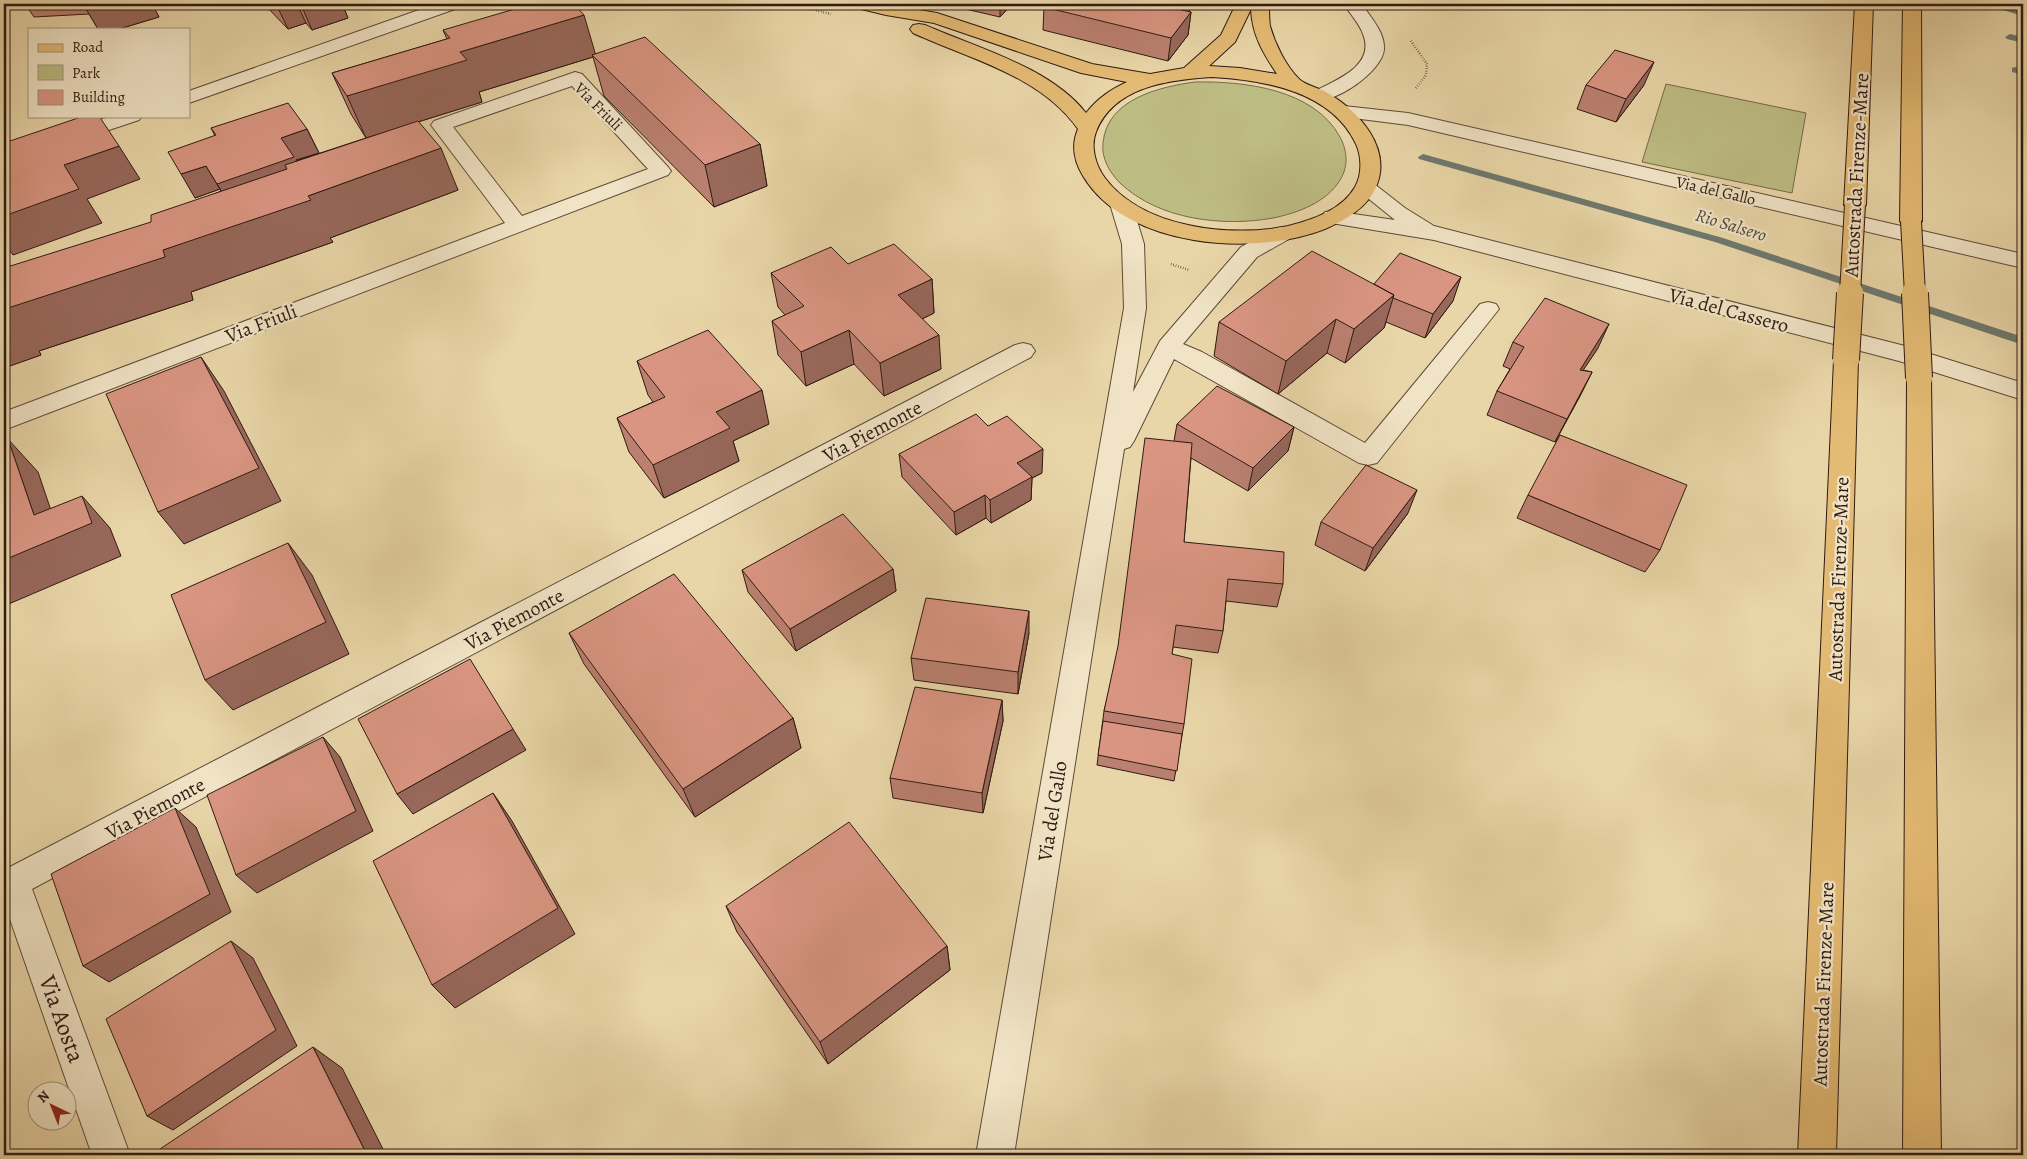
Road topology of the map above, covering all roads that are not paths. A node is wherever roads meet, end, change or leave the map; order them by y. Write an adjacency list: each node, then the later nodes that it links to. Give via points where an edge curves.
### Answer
1 (452, 4): 13 (street)
2 (863, 4): 8 (main road)
3 (1245, 4): 9 (main road, via 1229,38)
4 (1260, 4): 11 (main road, via 1261,25 1269,48)
5 (1353, 4): 12 (street, via 1373,34 1375,54 1356,76)
6 (1864, 4): 36 (main road, Autostrada Firenze-Mare, bridge, via 1846,360)
7 (1912, 4): 37 (main road, bridge, via 1911,221 1919,378)
8 (886, 10): 10 (main road, via 937,18 1088,69); 17 (main road, via 920,30 1021,71 1069,105)
9 (1191, 72): 10 (main road); 11 (main road, via 1233,72)
10 (1152, 80): 17 (main road, via 1104,104)
11 (1293, 84): 12 (main road)
12 (1320, 96): 14 (main road)
13 (190, 97)
14 (1344, 112): 16 (street, Via del Gallo); 18 (main road)
15 (126, 118): 19 (street)
16 (1408, 119): 18 (street); 26 (street, Via del Gallo)
17 (1087, 128): 21 (main road, via 1083,143 1085,159 1104,190)
18 (1363, 133): 20 (main road, via 1372,160 1372,174)
19 (4, 159)
20 (1366, 187): 22 (main road, via 1347,208); 24 (street, via 1398,213)
21 (1121, 204): 25 (main road, via 1142,216 1195,233 1224,237); 32 (street, Via del Gallo, via 1133,244 1135,308)
22 (1333, 217): 24 (street); 25 (main road)
23 (518, 226): 23 (street, Via Friuli, via 661,171 575,78 441,125); 31 (street, Via Friuli)
24 (1434, 233): 30 (street, Via del Cassero, via 1905,354)
25 (1281, 234): 28 (street, via 1249,252)
26 (2023, 262)
27 (1488, 309): 28 (street, via 1368,456)
28 (1168, 346): 32 (street)
29 (1023, 352): 33 (street, Via Piemonte)
30 (2023, 392)
31 (4, 421)
32 (1108, 466): 35 (street, Via del Gallo)
33 (9, 884): 34 (street, Via Aosta)
34 (111, 1155)
35 (996, 1155)
36 (1817, 1155)
37 (1922, 1155)

